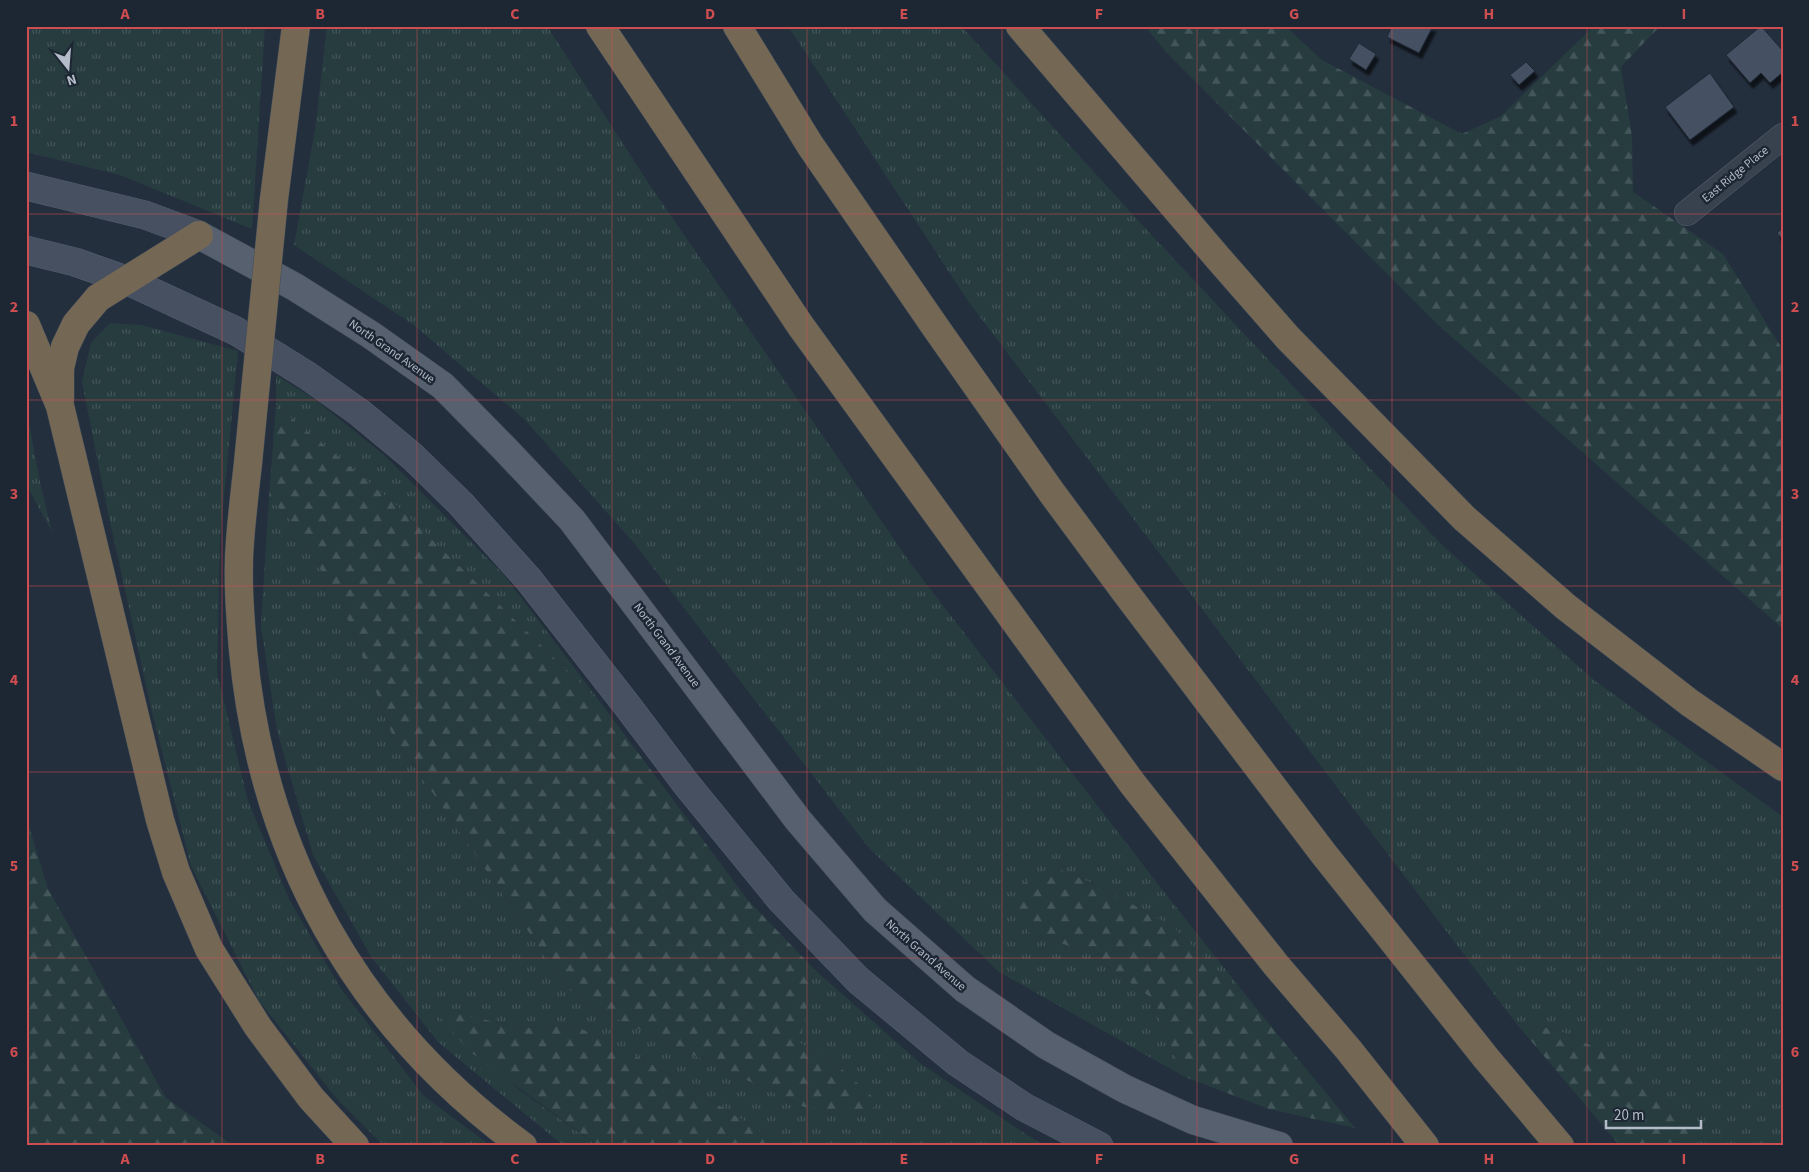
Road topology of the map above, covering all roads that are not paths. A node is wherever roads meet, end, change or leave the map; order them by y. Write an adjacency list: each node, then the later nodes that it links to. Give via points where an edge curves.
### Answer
1 (296, 26): 15 (highway, bridge, via 274,199 240,542 240,608 247,687 257,744 277,818 302,881 361,985 438,1075 484,1117)
2 (600, 26): 18 (highway, via 800,325 1132,784 1276,966 1348,1049)
3 (737, 26): 19 (highway, via 810,145 1126,594 1323,853)
4 (1020, 26): 13 (highway, via 1288,338 1464,518 1566,607 1690,703)
5 (1783, 136): 7 (street, East Ridge Place)
6 (26, 186): 8 (main road, North Grand Avenue, via 146,215)
7 (1688, 213)
8 (200, 235): 10 (highway); 17 (main road, North Grand Avenue, via 295,287 443,386 572,520 798,820 868,903 965,989 1046,1045 1126,1090 1193,1120)
9 (26, 250): 10 (main road, via 75,262)
10 (126, 280): 12 (highway, via 98,298 76,324 60,368); 16 (main road, via 236,331 308,376 413,456 529,580 687,785 781,900 858,980 958,1062 1024,1107)
11 (26, 325): 12 (highway)
12 (60, 406): 14 (highway, via 160,820 176,872 210,949 258,1026 311,1098)
13 (1783, 767)
14 (355, 1146)
15 (523, 1146)
16 (1099, 1146)
17 (1279, 1146)
18 (1425, 1146)
19 (1560, 1146)

